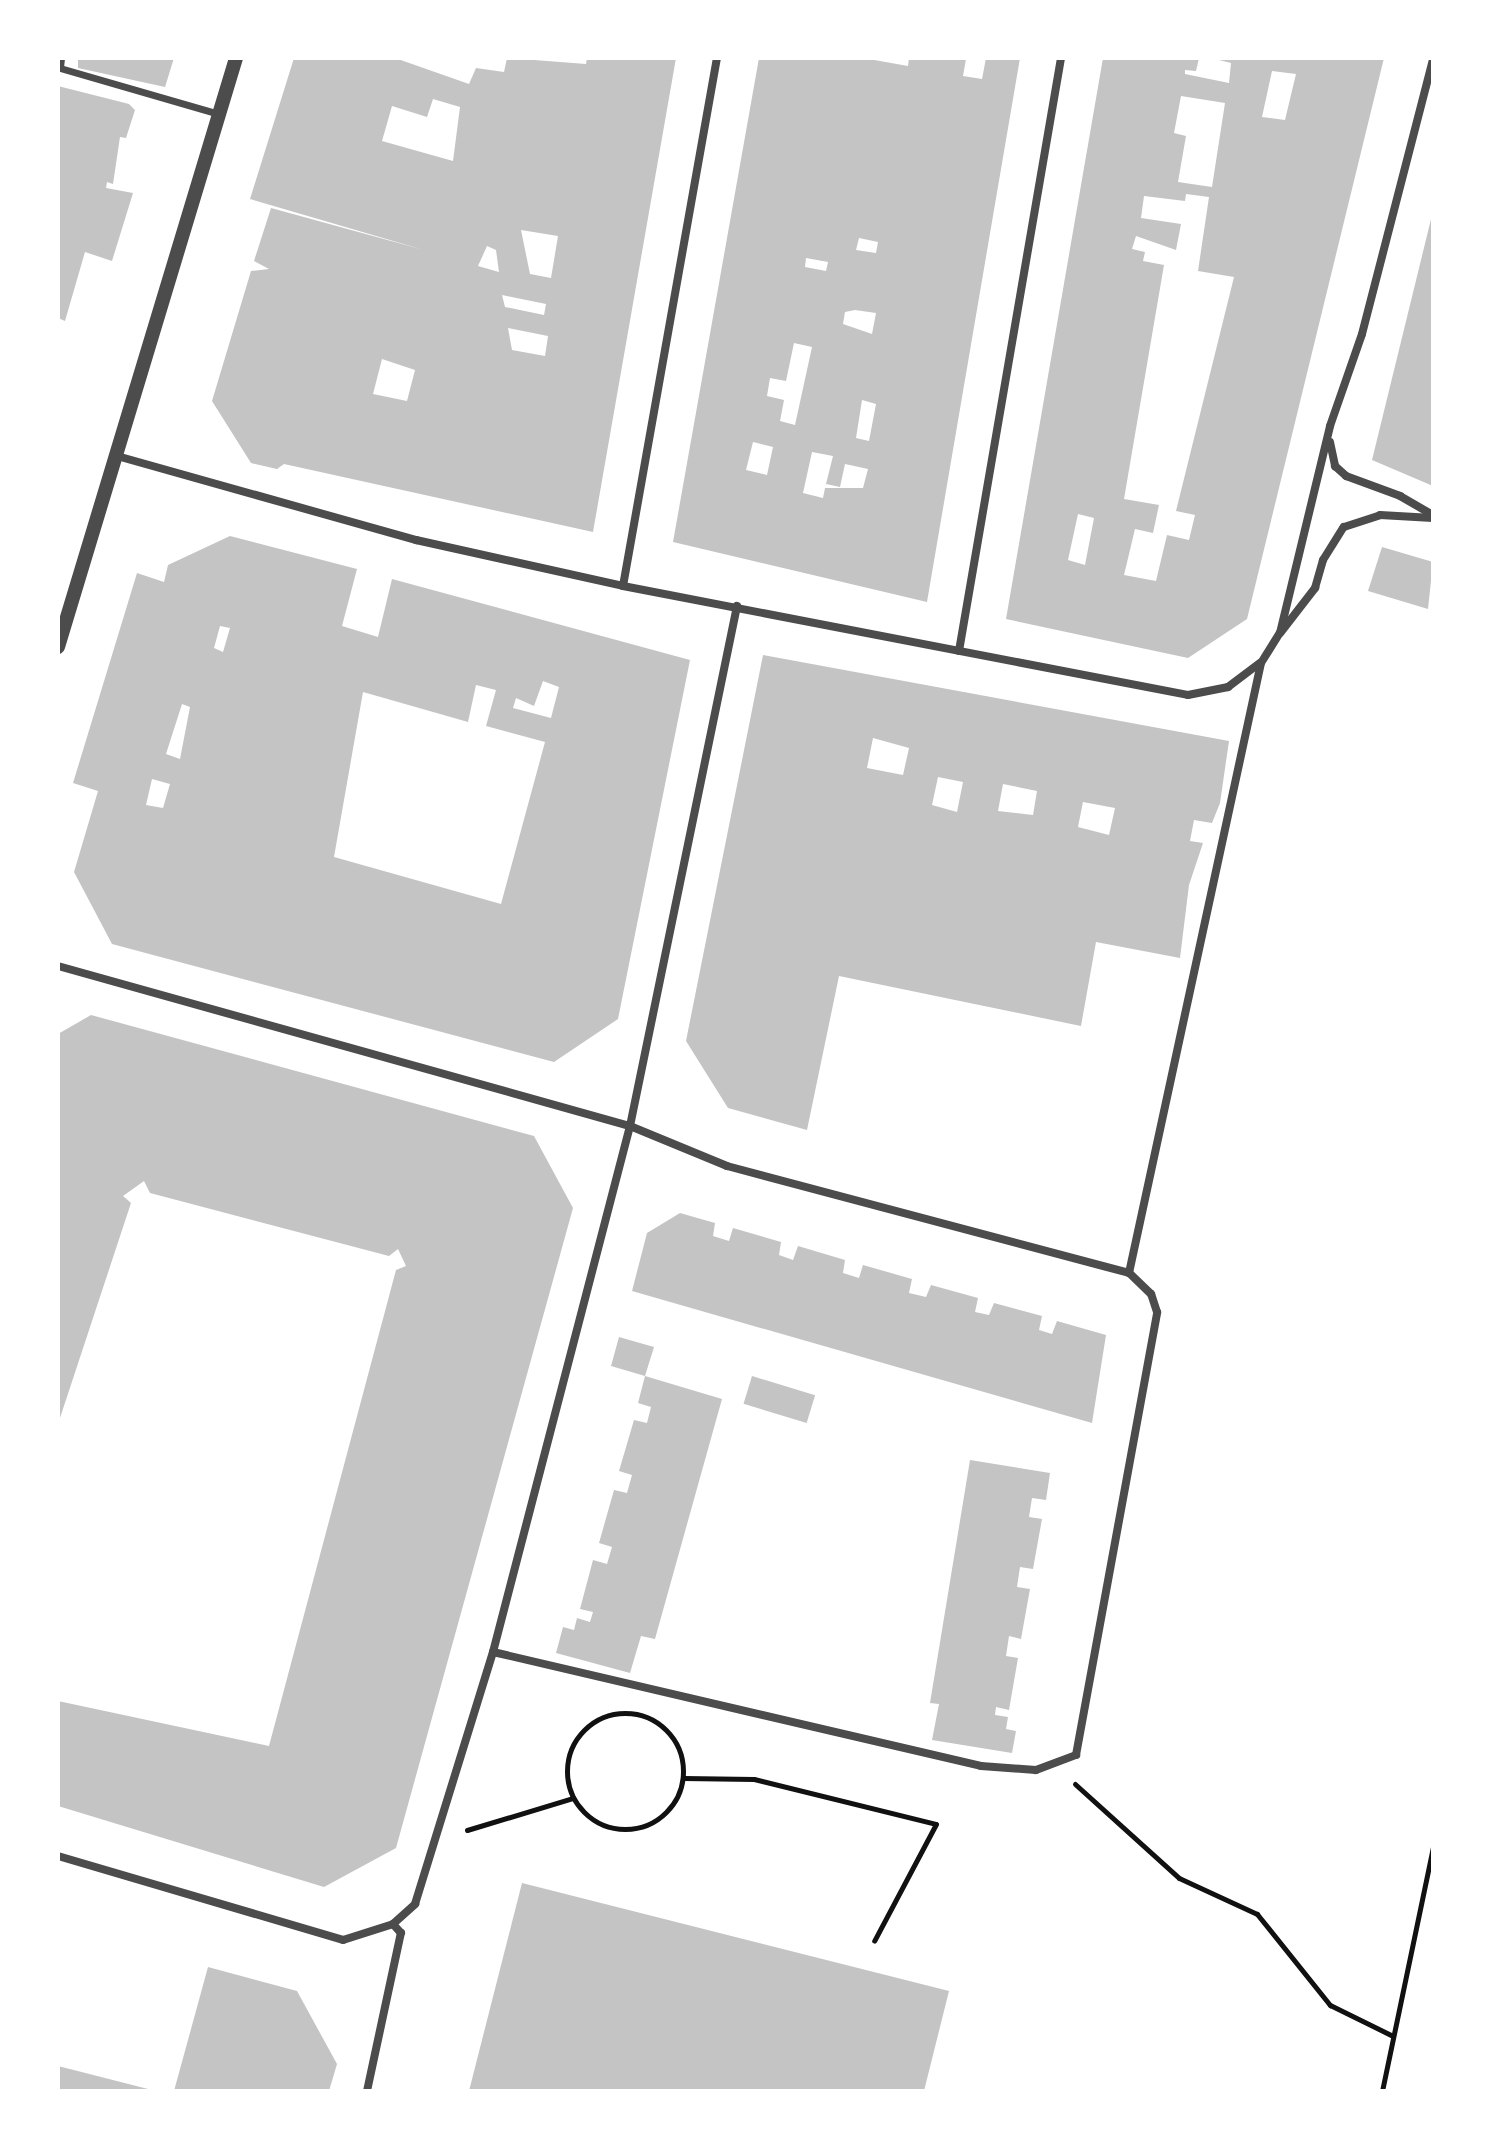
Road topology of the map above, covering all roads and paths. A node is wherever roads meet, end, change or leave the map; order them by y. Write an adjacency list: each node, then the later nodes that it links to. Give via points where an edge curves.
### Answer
1 (61, 58): 6 (street, via 60,68)
2 (236, 58): 6 (street)
3 (717, 58): 10 (street)
4 (1061, 58): 14 (street)
5 (1433, 60): 7 (street, via 1353,368)
6 (219, 114): 8 (street)
7 (1330, 426): 9 (street, via 1330,452 1346,476 1400,496); 12 (street)
8 (117, 456): 10 (street, via 416,540); 13 (street)
9 (1433, 516): 12 (street, via 1380,515 1344,527 1323,560 1315,588)
10 (623, 586): 11 (street)
11 (737, 606): 14 (street); 17 (street)
12 (1280, 633): 15 (street)
13 (58, 647)
14 (959, 651): 15 (street, via 1188,695 1228,687)
15 (1261, 663): 18 (street)
16 (58, 966): 17 (street)
17 (630, 1126): 18 (street, via 727,1166); 19 (street)
18 (1129, 1273): 20 (street, via 1151,1294 1157,1312 1153,1340 1081,1741 1076,1755)
19 (493, 1652): 20 (street, via 981,1766 1012,1771); 23 (street)
20 (1057, 1766): 28 (path, via 1107,1818 1179,1878 1257,1914 1330,2005)
21 (683, 1778): 22 (path, via 673,1805 641,1827 602,1825); 22 (path, via 679,1748 669,1731 634,1713 616,1713 591,1724 573,1743 566,1779); 27 (path, via 754,1779 936,1824)
22 (573, 1798): 23 (path)
23 (438, 1839): 26 (street, via 415,1904)
24 (1433, 1847): 28 (path)
25 (58, 1856): 26 (street, via 343,1940)
26 (393, 1924): 29 (street, via 401,1933)
27 (874, 1941)
28 (1393, 2036): 30 (path)
29 (367, 2091)
30 (1382, 2091)

